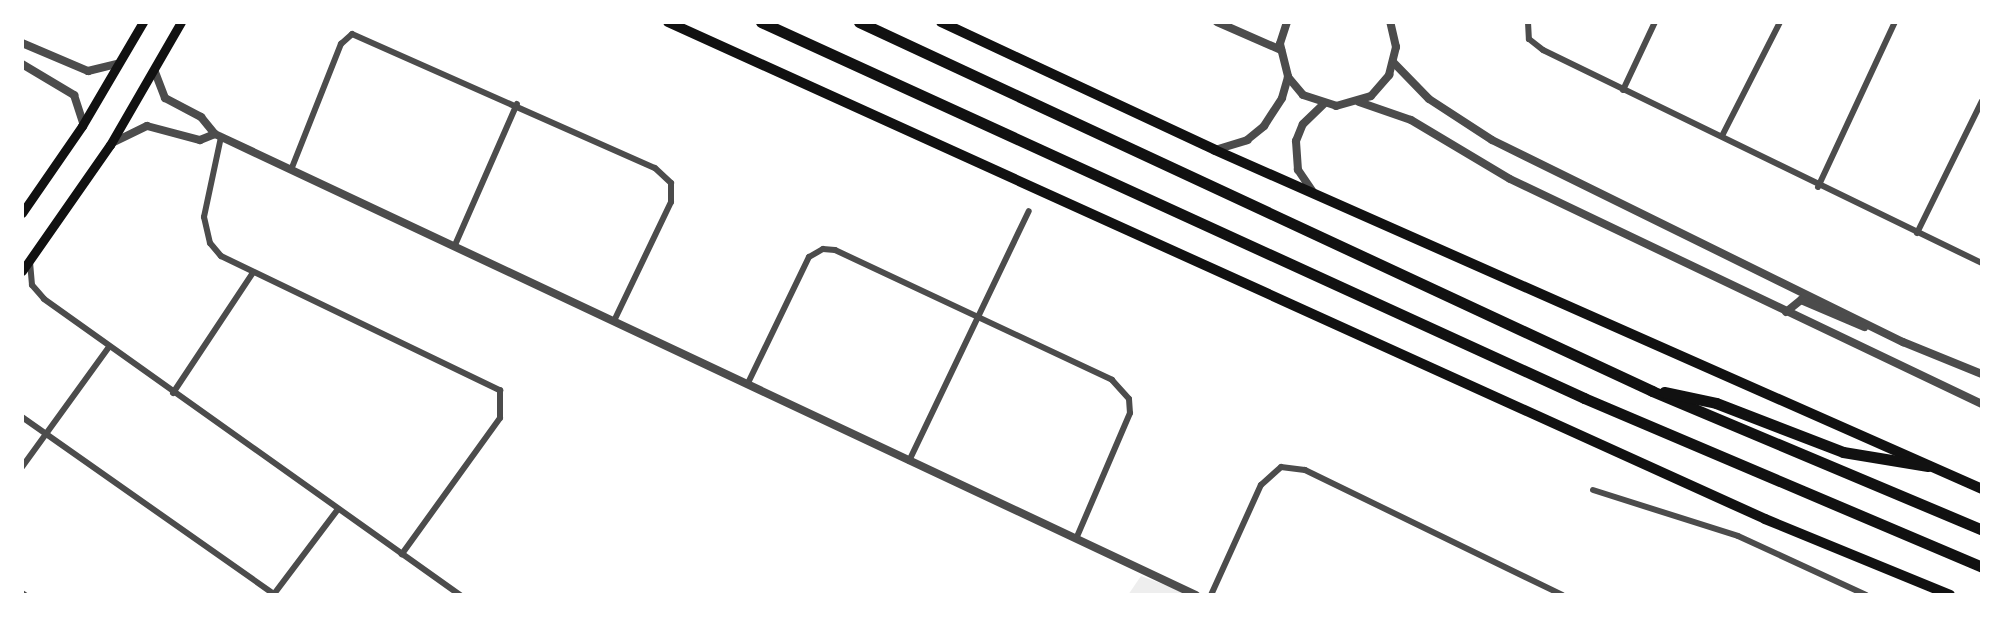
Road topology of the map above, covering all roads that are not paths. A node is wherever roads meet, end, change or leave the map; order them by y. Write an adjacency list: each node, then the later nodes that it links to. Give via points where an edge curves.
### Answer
1 (143, 22): 16 (main road)
2 (181, 22): 19 (main road)
3 (668, 22): 70 (main road, via 1776,524)
4 (761, 22): 63 (highway, via 1584,398)
5 (859, 22): 49 (highway)
6 (941, 22): 30 (main road)
7 (1217, 22): 15 (street)
8 (1287, 22): 15 (street)
9 (1390, 22): 17 (street)
10 (1528, 22): 21 (street, via 1529,39 1543,50)
11 (1655, 22): 21 (street)
12 (1780, 22): 28 (street)
13 (1895, 22): 32 (street)
14 (22, 43): 16 (street, via 88,71)
15 (1281, 50): 20 (street)
16 (120, 63): 26 (main road)
17 (1394, 63): 23 (street, via 1382,87); 45 (street, via 1429,99 1492,140)
18 (22, 64): 26 (street, via 74,95)
19 (155, 72): 27 (street, via 165,98 201,117); 29 (main road)
20 (1288, 77): 25 (street, via 1303,95); 30 (street, via 1264,126 1247,140)
21 (1623, 90): 28 (street)
22 (1982, 101): 36 (street)
23 (1359, 102): 25 (street); 42 (street, via 1404,116 1510,179)
24 (517, 104): 31 (street, via 352,34 341,44); 37 (street); 44 (street, via 655,168 671,183 671,202)
25 (1324, 104): 33 (street, via 1303,124 1295,151 1302,178)
26 (82, 126): 35 (main road)
27 (218, 136): 29 (street, via 200,140 147,126); 31 (street); 41 (street, via 204,226 215,250)
28 (1722, 136): 32 (street)
29 (110, 145): 38 (main road)
30 (1215, 150): 33 (main road)
31 (291, 170): 37 (street)
32 (1818, 187): 36 (street)
33 (1314, 193): 55 (main road)
34 (1029, 211): 43 (street)
35 (22, 213)
36 (1917, 233): 39 (street)
37 (455, 245): 44 (street)
38 (30, 260): 40 (main road); 46 (street, via 36,292)
39 (1982, 263)
40 (22, 271)
41 (252, 274): 50 (street); 62 (street, via 500,390 500,418)
42 (1786, 312): 45 (street, via 1801,300 1842,320); 51 (street)
43 (978, 317): 48 (street, via 823,249 809,257); 54 (street); 61 (street, via 1112,380 1129,399 1130,413)
44 (614, 321): 48 (street)
45 (1876, 328): 47 (street)
46 (108, 348): 50 (street); 53 (street)
47 (1982, 374)
48 (748, 383): 54 (street)
49 (1652, 391): 55 (highway, via 1700,398 1843,452); 60 (highway)
50 (173, 393): 59 (street)
51 (1982, 404)
52 (22, 417): 53 (street)
53 (45, 433): 56 (street); 64 (street)
54 (909, 461): 61 (street)
55 (1928, 466): 57 (main road)
56 (22, 467)
57 (1982, 489)
58 (1593, 490): 69 (street, via 1738,536)
59 (338, 509): 62 (street); 64 (street)
60 (1982, 530)
61 (1076, 539): 66 (street)
62 (402, 554): 65 (street)
63 (1982, 567)
64 (274, 595)
65 (460, 595)
66 (1196, 595)
67 (1211, 595): 68 (street, via 1261,485 1281,467 1305,470)
68 (1562, 595)
69 (1866, 595)
70 (1950, 595)

